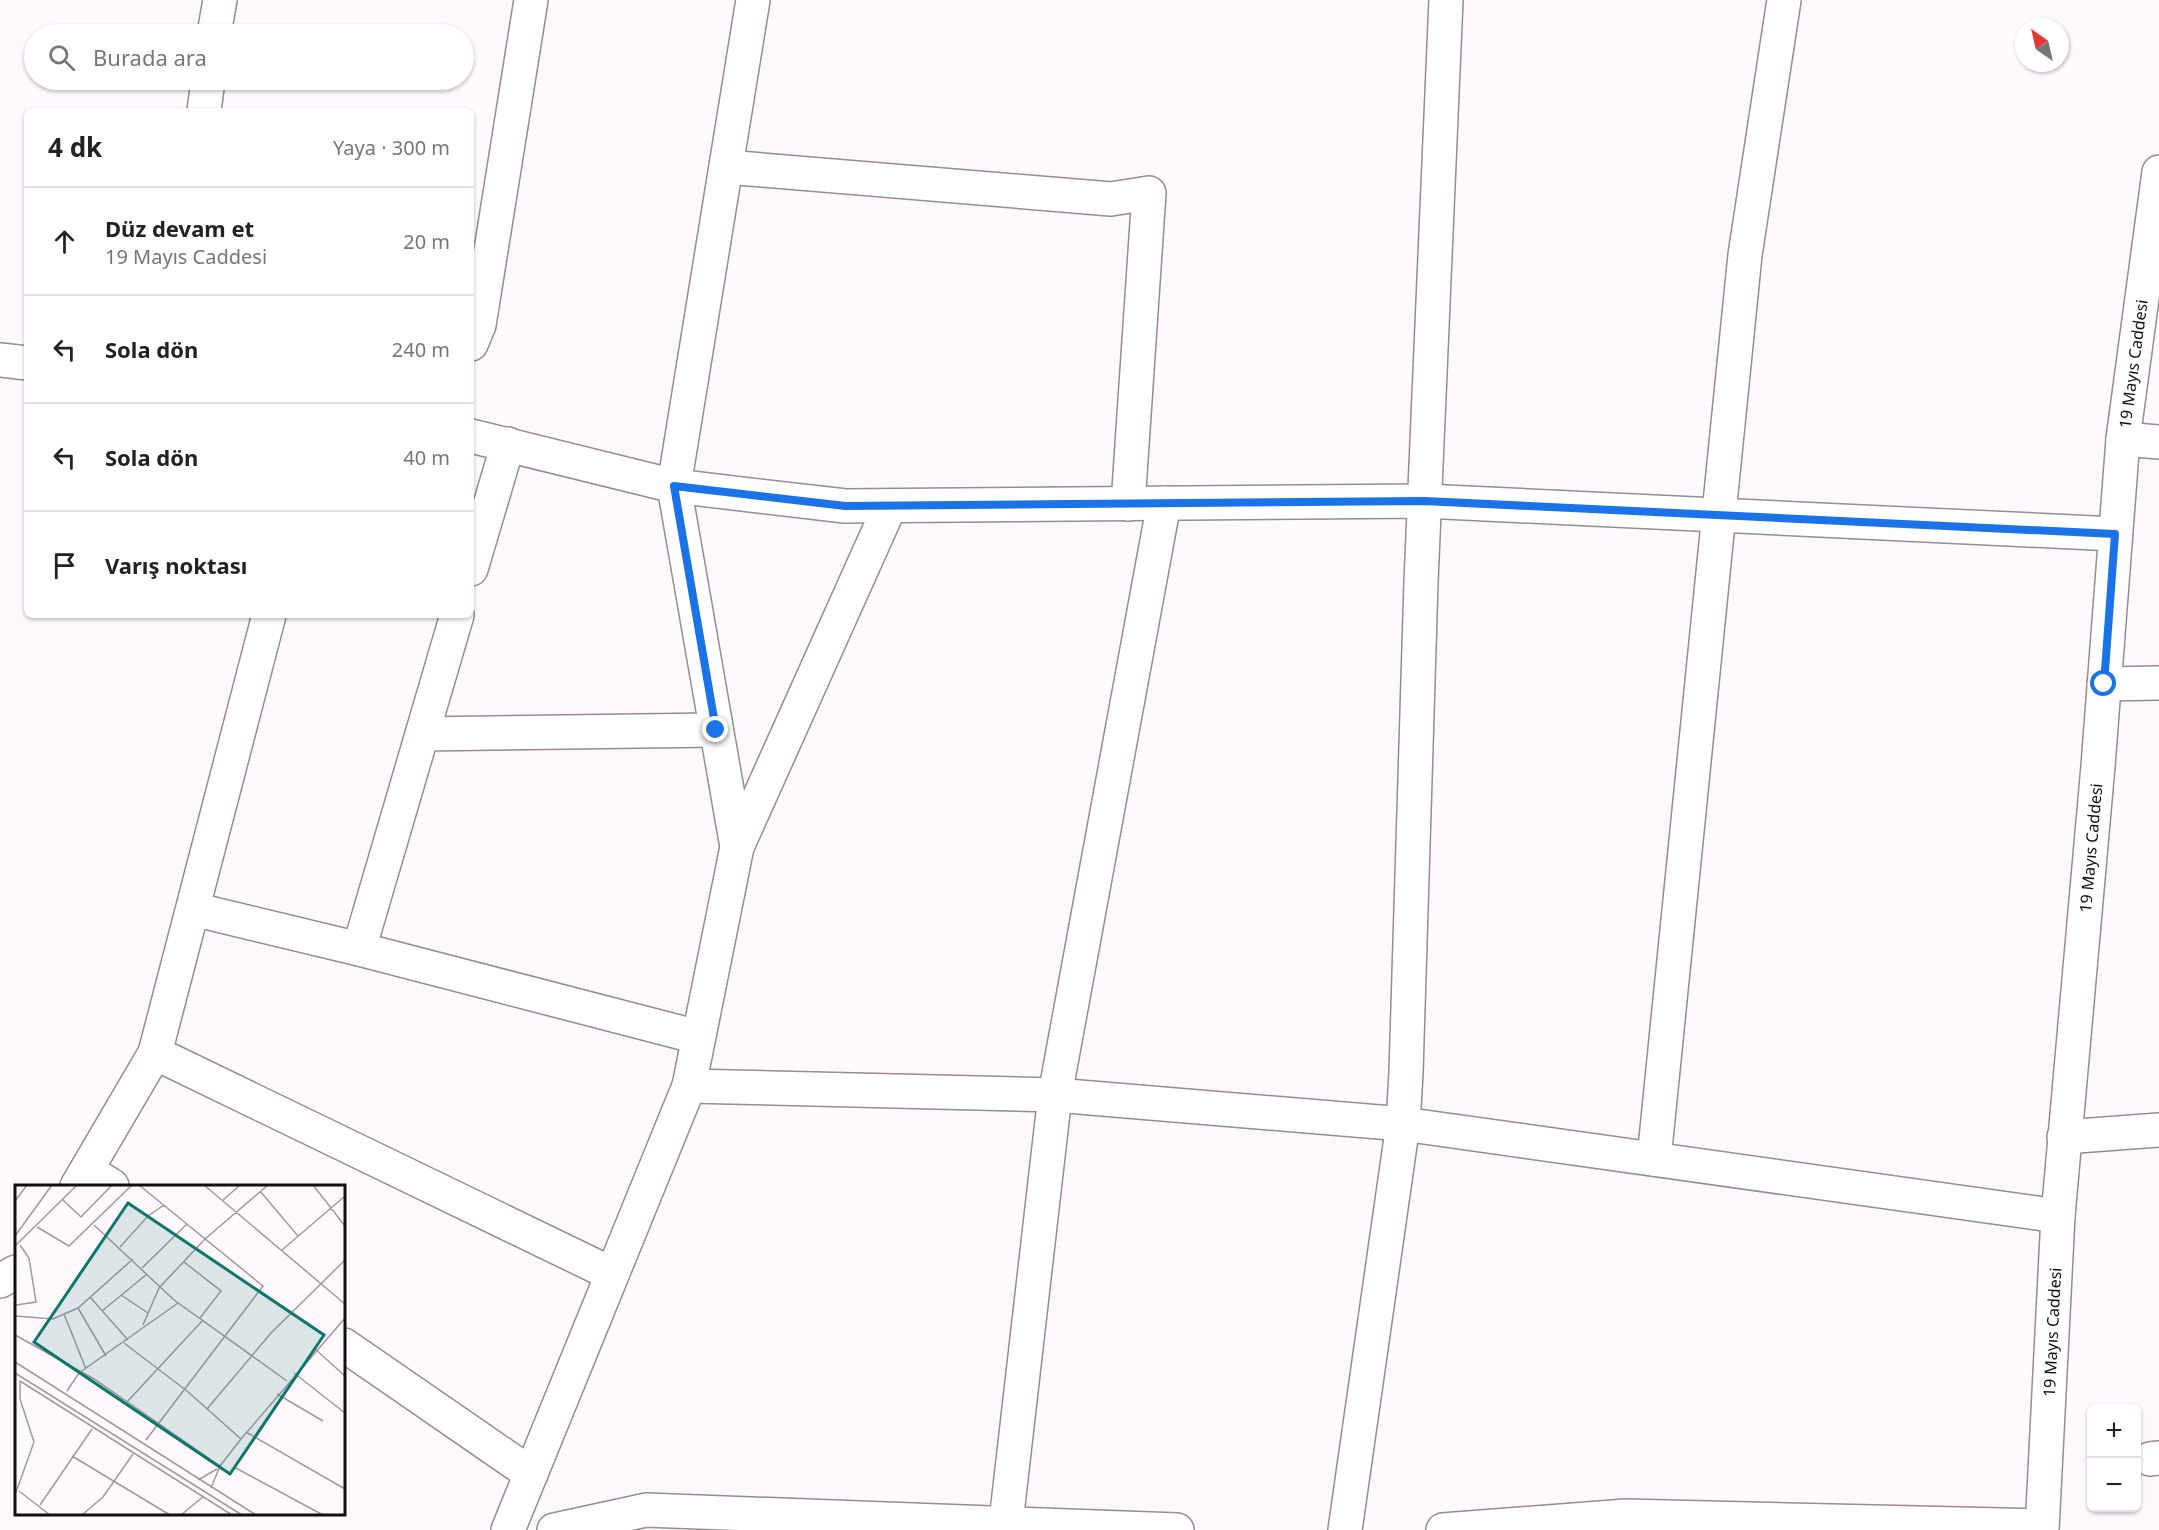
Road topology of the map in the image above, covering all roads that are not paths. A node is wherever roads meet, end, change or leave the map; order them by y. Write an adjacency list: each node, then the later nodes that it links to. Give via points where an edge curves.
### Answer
1 (220, 0): 6 (street)
2 (531, 0): 11 (street)
3 (753, 0): 9 (street)
4 (1446, 0): 19 (street)
5 (1784, 0): 23 (street, via 1744,255)
6 (216, 24)
7 (207, 90): 8 (street)
8 (204, 108)
9 (726, 166): 18 (street); 21 (street, via 1111,199 1149,193)
10 (2159, 172): 15 (street, 19 Mayıs Caddesi)
11 (474, 337)
12 (0, 360): 13 (street)
13 (24, 363)
14 (474, 437): 17 (street)
15 (2123, 439): 16 (street); 24 (street, 19 Mayıs Caddesi)
16 (2159, 442)
17 (508, 444): 18 (street); 25 (street)
18 (674, 486): 22 (street, via 845,506); 30 (street)
19 (1424, 501): 20 (street); 23 (street); 39 (street)
20 (1164, 503): 21 (street); 38 (street)
21 (1128, 504): 22 (street)
22 (890, 506): 32 (street)
23 (1718, 516): 24 (street); 42 (street)
24 (2115, 534): 29 (street, 19 Mayıs Caddesi)
25 (474, 559)
26 (268, 618): 33 (street)
27 (456, 618): 31 (street)
28 (2159, 683): 29 (street)
29 (2104, 684): 41 (street, 19 Mayıs Caddesi)
30 (716, 730): 31 (street); 32 (street)
31 (422, 734): 34 (street)
32 (736, 848): 35 (street)
33 (193, 909): 34 (street); 36 (street)
34 (359, 949): 35 (street)
35 (698, 1037): 37 (street)
36 (155, 1053): 43 (street); 46 (street)
37 (689, 1086): 38 (street); 46 (street)
38 (1054, 1095): 39 (street); 50 (street)
39 (1403, 1124): 42 (street); 55 (street)
40 (2159, 1130): 41 (street)
41 (2064, 1137): 44 (street, 19 Mayıs Caddesi)
42 (1654, 1159): 44 (street)
43 (92, 1181)
44 (2058, 1216): 51 (street, 19 Mayıs Caddesi)
45 (15, 1273): 47 (street)
46 (612, 1274): 49 (street)
47 (0, 1281)
48 (345, 1346): 49 (street)
49 (531, 1474): 52 (street)
50 (1006, 1522): 53 (street, via 646,1510); 54 (street)
51 (2041, 1529): 56 (street, via 1626,1516)
52 (508, 1530)
53 (554, 1530)
54 (1177, 1530)
55 (1345, 1530)
56 (1443, 1530)

